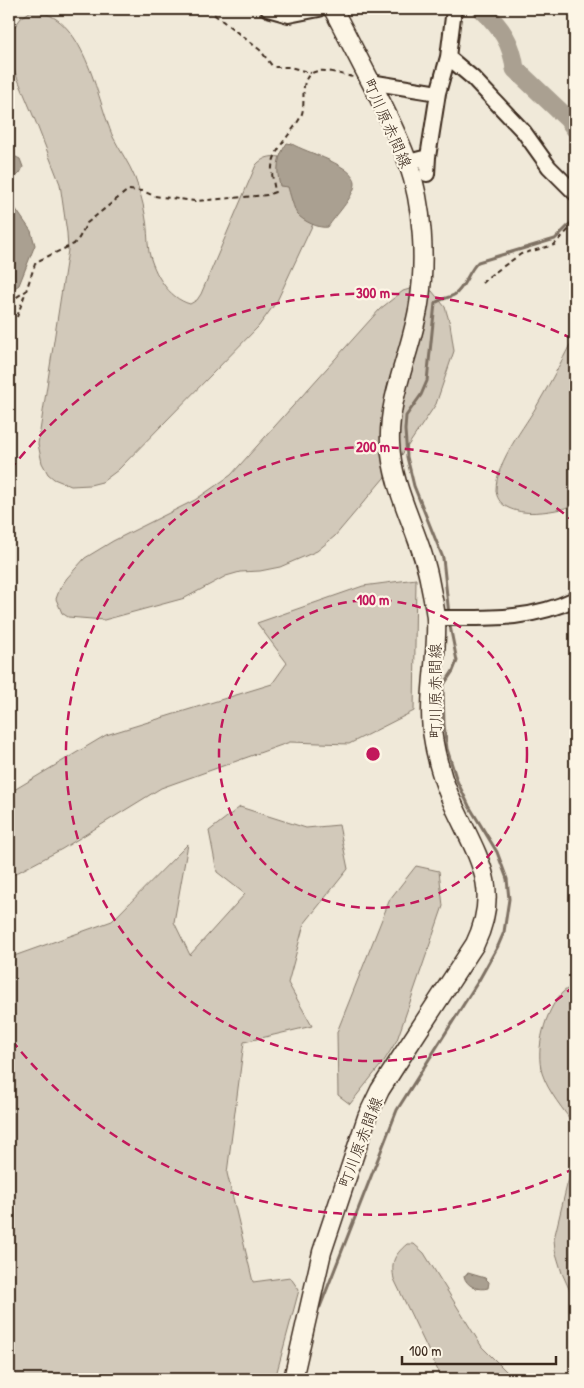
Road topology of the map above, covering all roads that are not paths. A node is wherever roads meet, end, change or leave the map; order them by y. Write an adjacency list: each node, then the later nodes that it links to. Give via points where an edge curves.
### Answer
1 (268, 9): 2 (street, via 289,15)
2 (318, 9)
3 (333, 9): 6 (main road, 町川原赤間線)
4 (450, 9): 5 (street)
5 (448, 57): 7 (street); 11 (street, via 474,78)
6 (370, 82): 7 (street); 9 (main road, 町川原赤間線)
7 (438, 93): 8 (street)
8 (428, 157): 9 (street); 10 (street)
9 (408, 162): 13 (main road, 町川原赤間線, via 415,185 422,276 417,317 392,410 390,445 396,479 422,552)
10 (427, 174)
11 (575, 193)
12 (575, 599): 13 (street, via 536,614)
13 (436, 618): 14 (main road, 町川原赤間線, via 432,730 444,782 482,864 486,880 485,917 476,944 380,1090 367,1117 322,1252)
14 (292, 1379)

